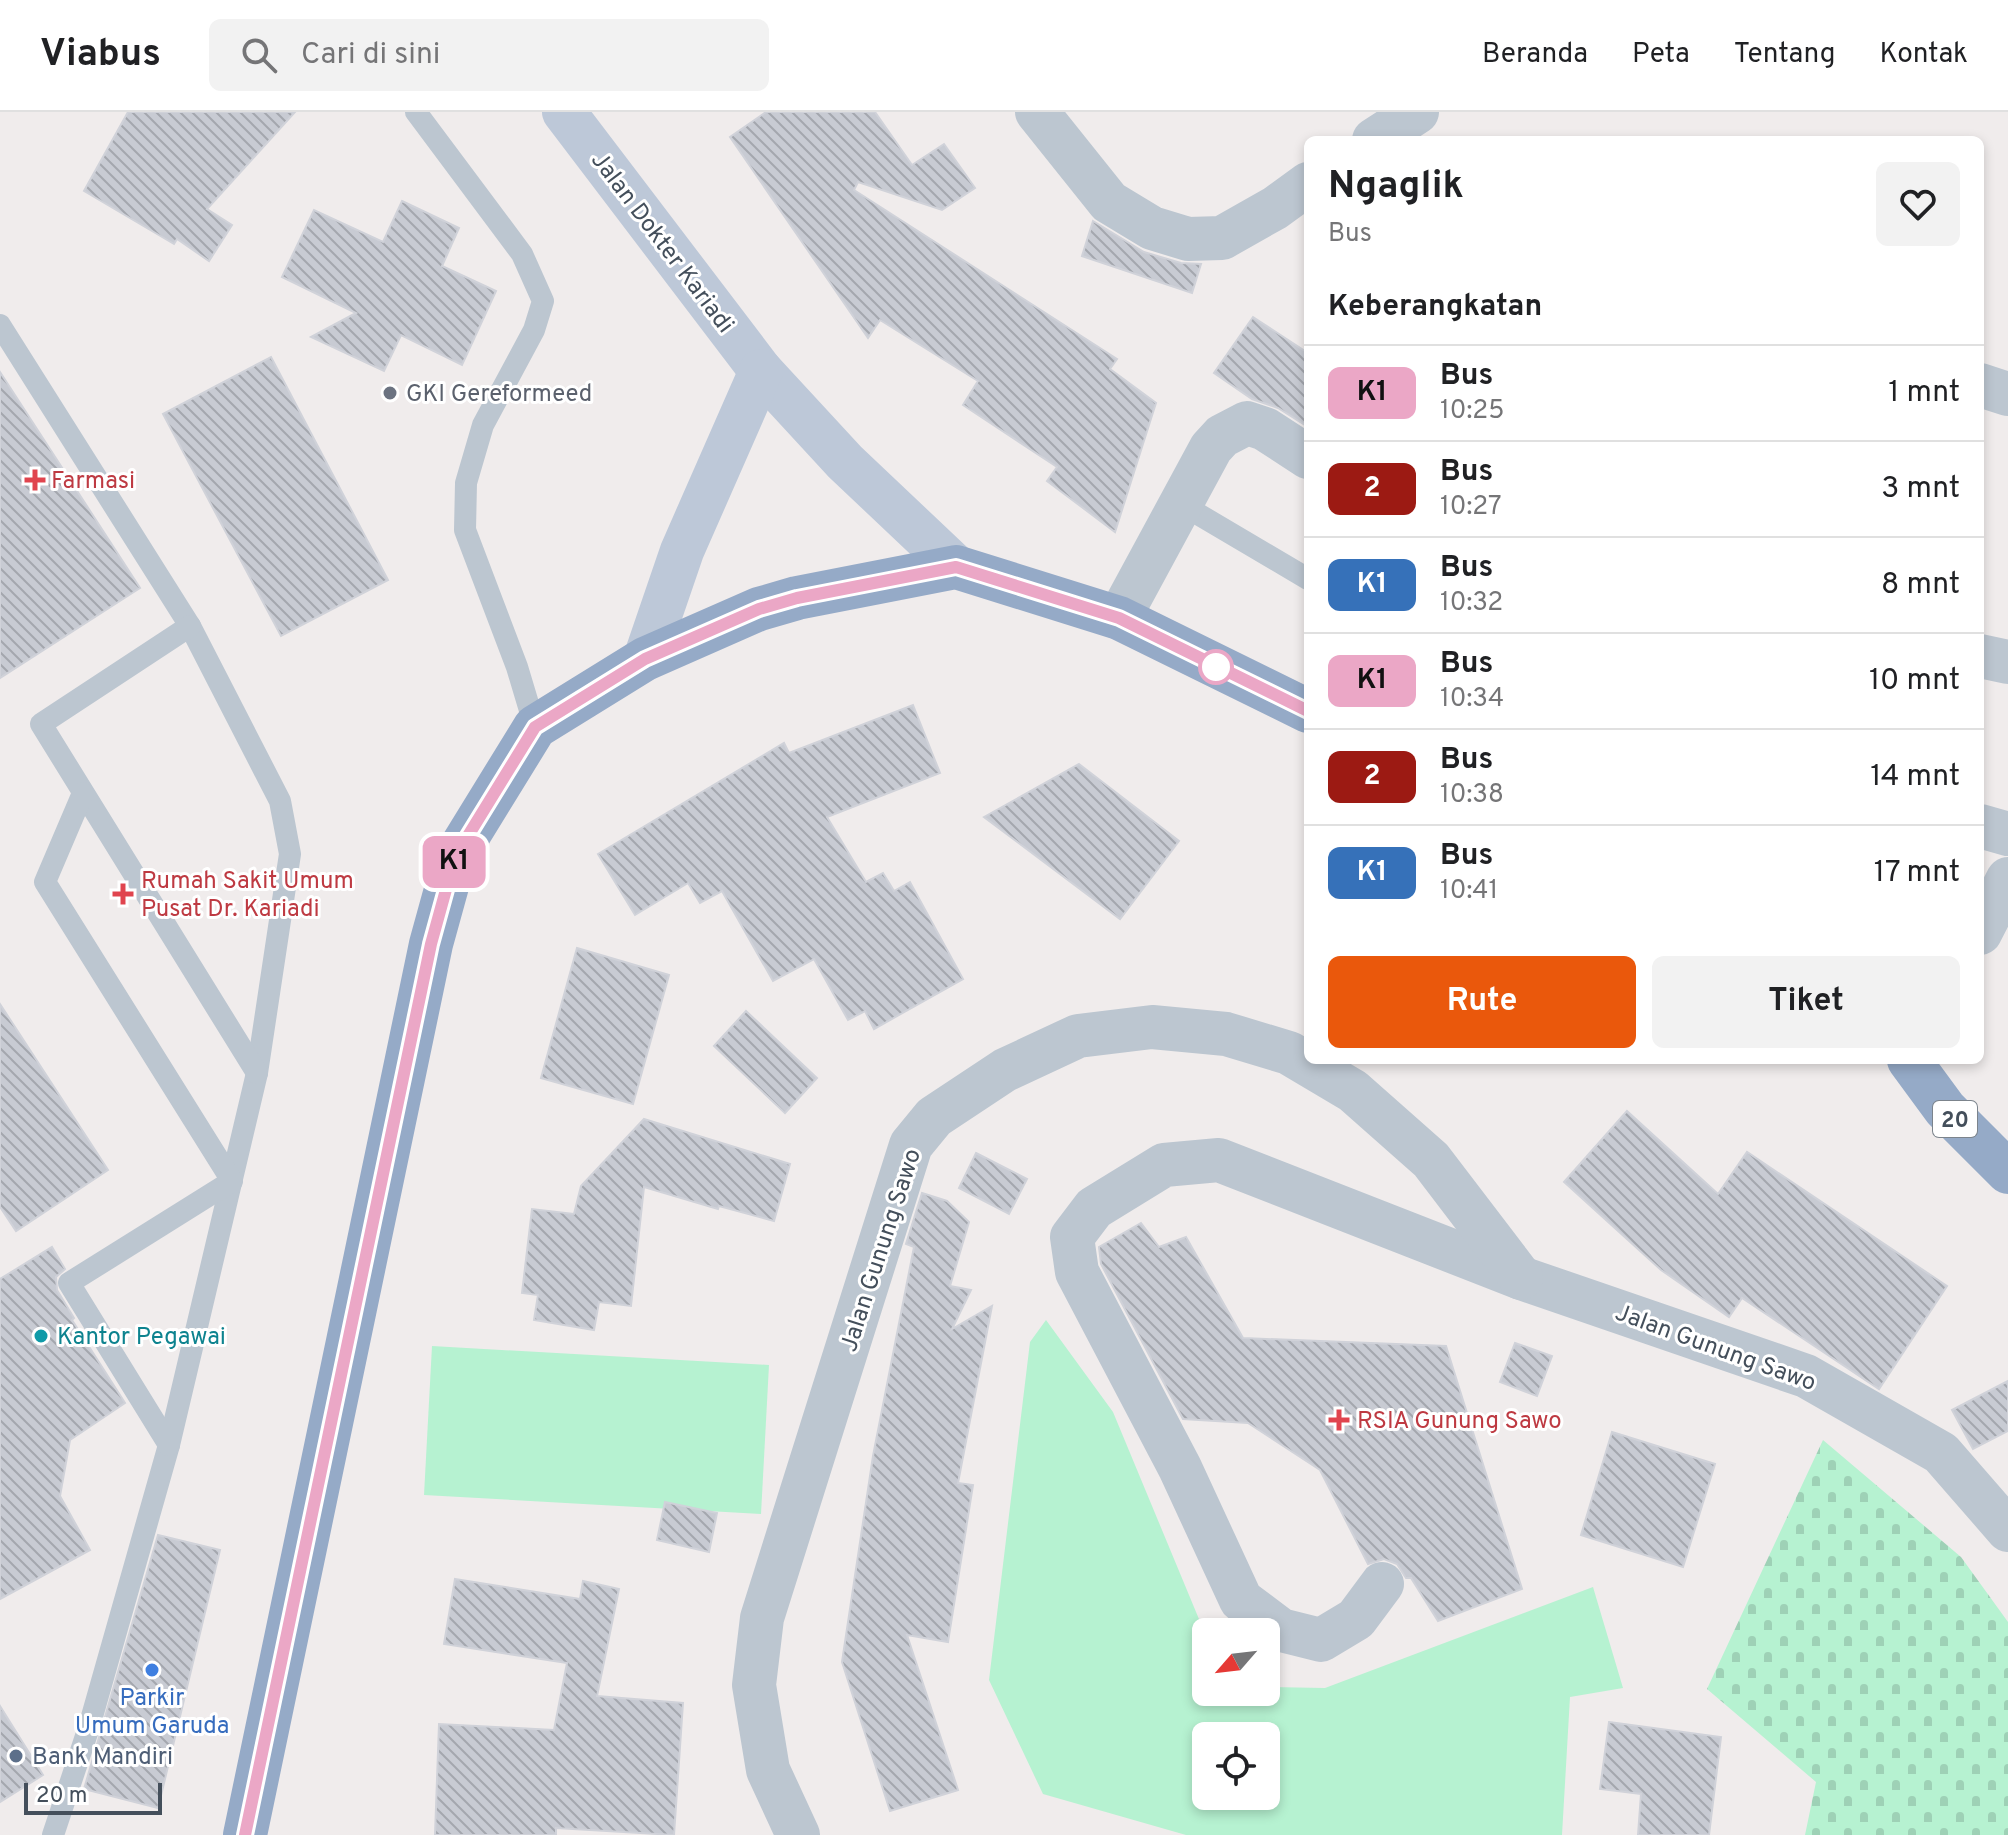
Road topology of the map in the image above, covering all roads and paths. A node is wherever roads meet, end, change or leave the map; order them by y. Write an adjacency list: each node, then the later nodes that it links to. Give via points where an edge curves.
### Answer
1 (416, 112): 21 (lane, via 522,254 543,301 534,330 483,425 466,483 465,514 465,530)
2 (564, 112): 8 (main road, Jalan Dokter Kariadi)
3 (1037, 112): 6 (street, via 1109,202 1152,228 1188,239 1222,238)
4 (1417, 112): 5 (street)
5 (1380, 136)
6 (1304, 187)
7 (0, 325): 16 (lane)
8 (761, 371): 13 (main road, Jalan Dokter Kariadi, via 845,462); 18 (main road, via 682,551)
9 (1984, 386): 10 (street)
10 (2008, 394)
11 (1304, 454): 12 (street, via 1247,423 1211,448)
12 (1181, 504): 14 (lane); 15 (street)
13 (956, 567): 15 (highway); 18 (highway, via 759,609)
14 (1304, 577)
15 (1119, 618): 20 (highway)
16 (190, 626): 22 (lane, via 41,724); 30 (lane, via 280,801 290,854)
17 (1984, 657): 19 (street)
18 (645, 659): 21 (highway)
19 (2008, 662)
20 (1304, 709)
21 (535, 727): 38 (highway, via 455,857 431,944)
22 (83, 793): 30 (lane); 32 (lane, via 45,882)
23 (1984, 827): 24 (street)
24 (2008, 834)
25 (2008, 879): 26 (street)
26 (1984, 925)
27 (1304, 1062): 39 (street, Jalan Gunung Sawo, via 1226,1034 1152,1027 1078,1036 1005,1070 934,1117 911,1145 762,1618 754,1685 768,1770)
28 (1308, 1064): 33 (street, Jalan Gunung Sawo, via 1353,1091 1431,1160)
29 (1912, 1064): 31 (highway, 20, via 1945,1109)
30 (257, 1073): 32 (lane)
31 (2008, 1172)
32 (232, 1181): 34 (lane); 34 (lane, via 69,1283)
33 (1521, 1278): 35 (street, Jalan Gunung Sawo, via 1806,1376 1941,1453); 36 (street, Jalan Gunung Sawo, via 1219,1160 1164,1165 1094,1208 1072,1237 1077,1272 1180,1468 1241,1600 1281,1630 1321,1640 1356,1619)
34 (169, 1445): 37 (lane)
35 (2008, 1530)
36 (1382, 1584)
37 (53, 1835)
38 (245, 1835)
39 (798, 1835)

